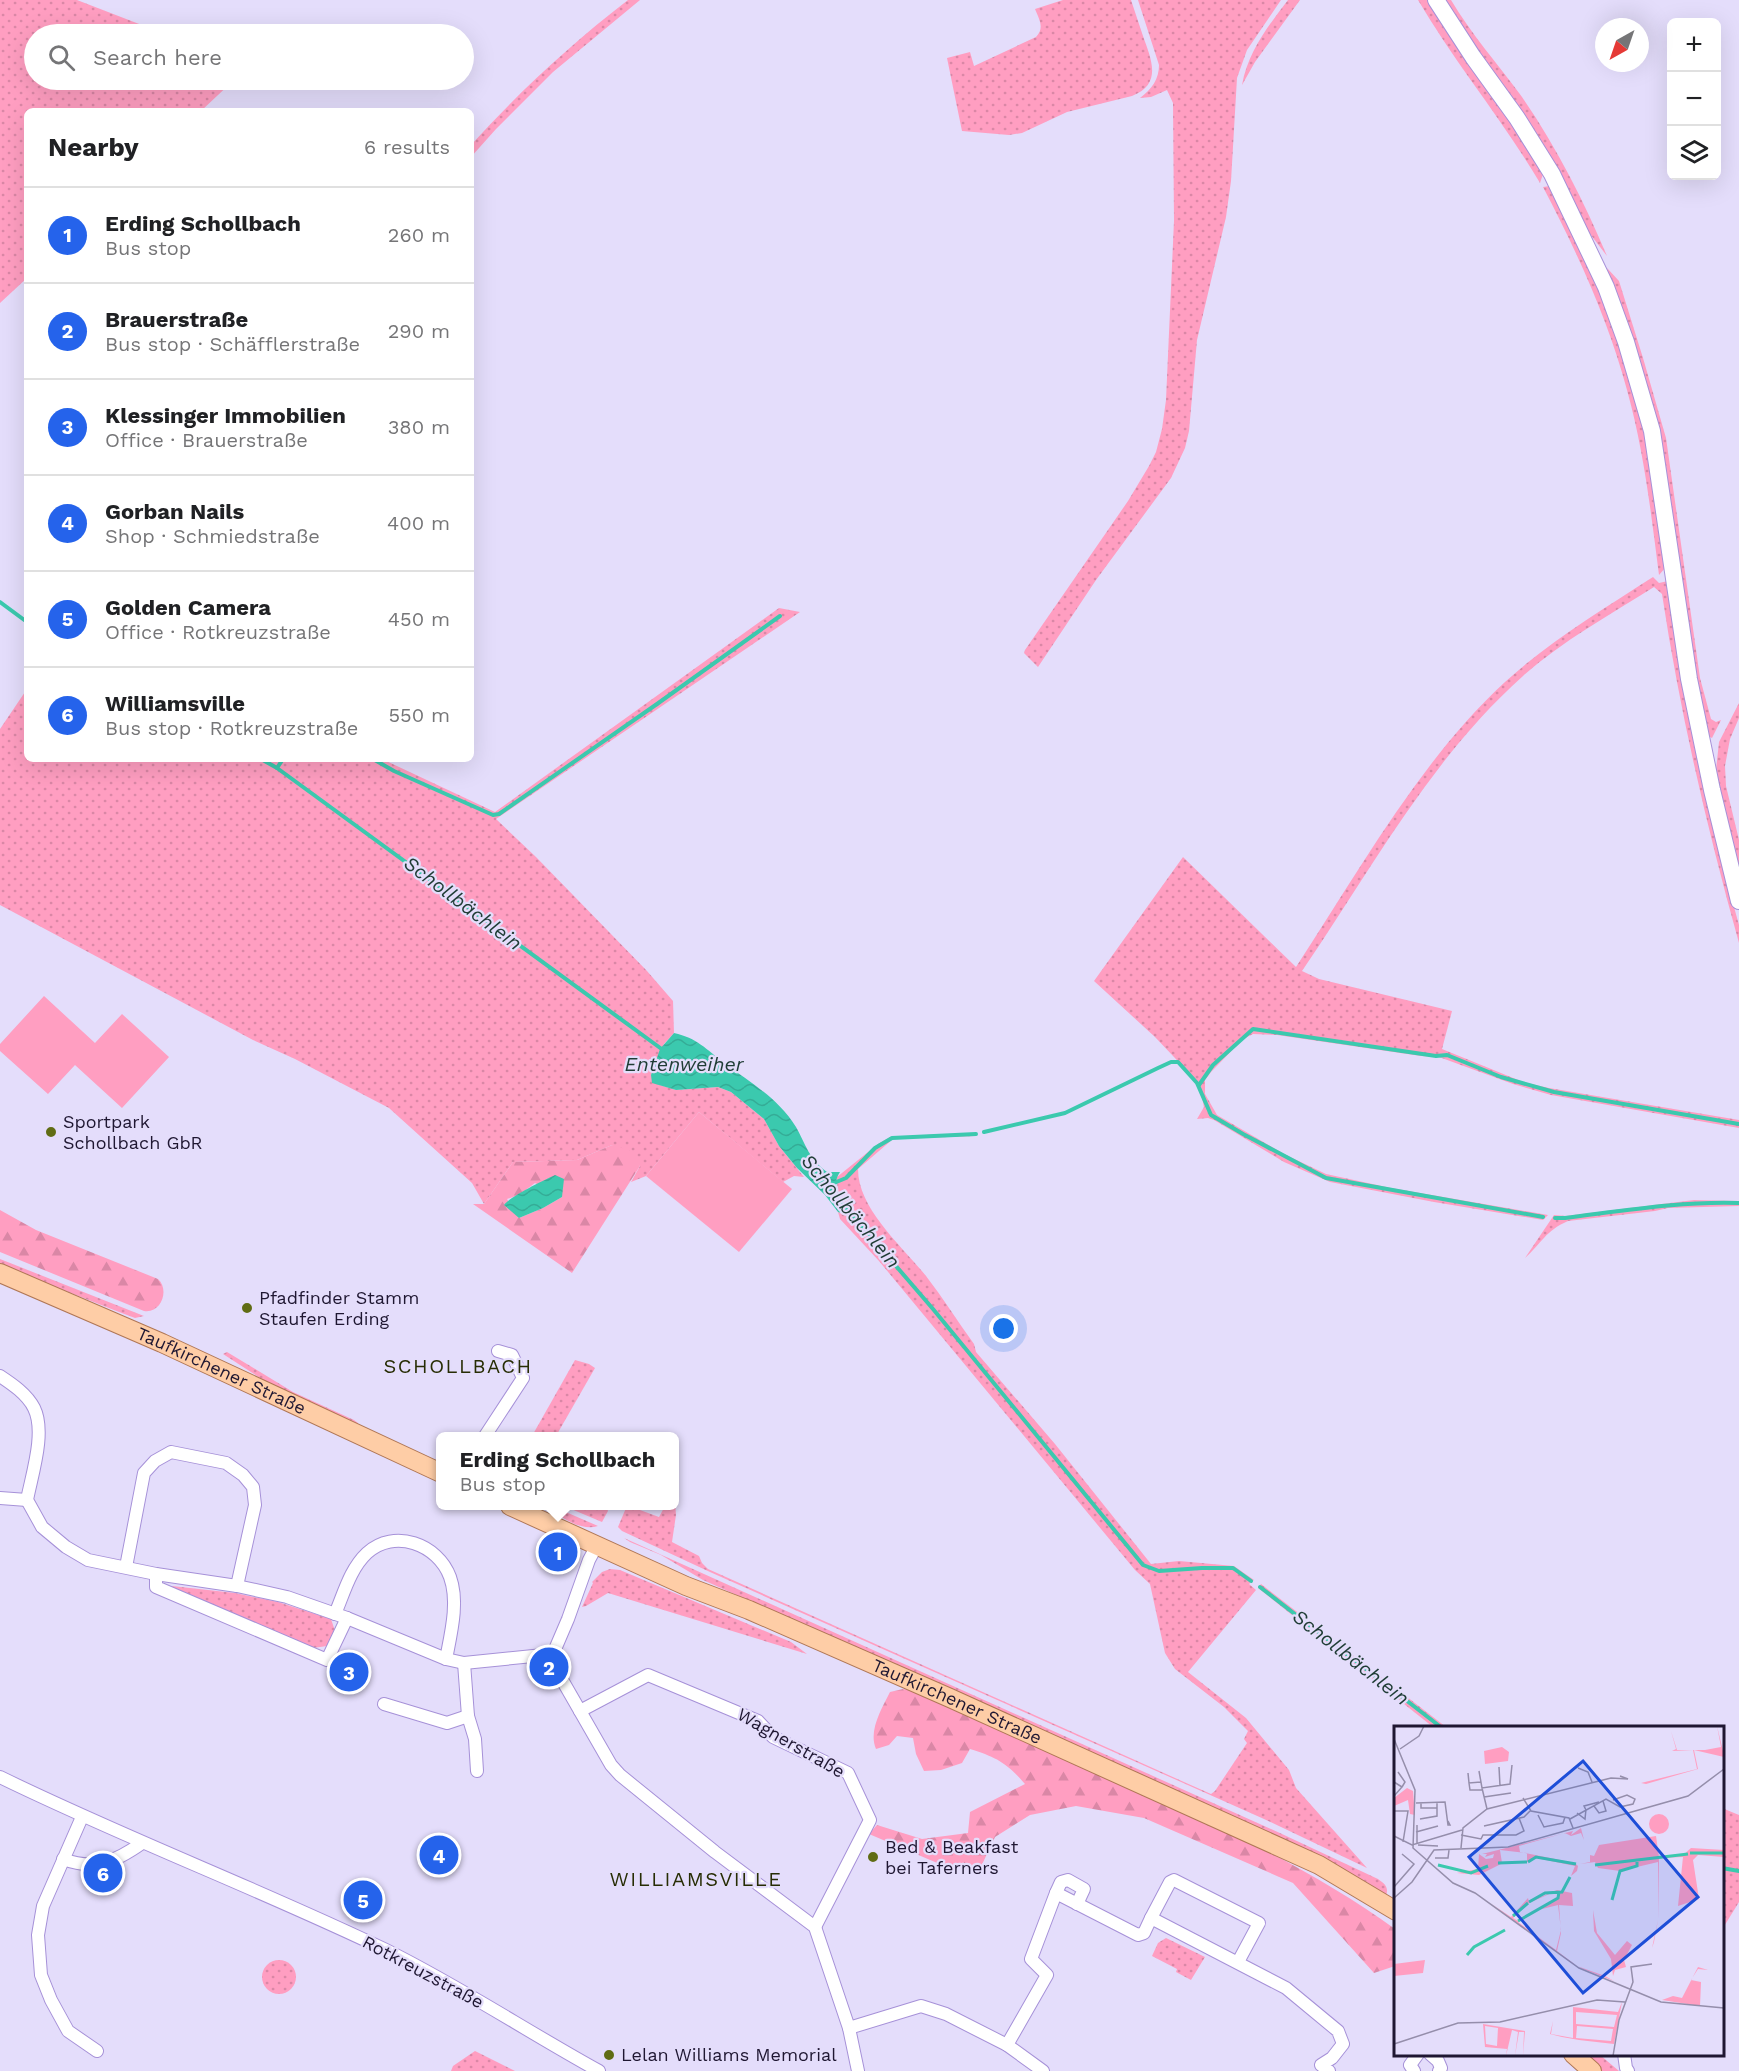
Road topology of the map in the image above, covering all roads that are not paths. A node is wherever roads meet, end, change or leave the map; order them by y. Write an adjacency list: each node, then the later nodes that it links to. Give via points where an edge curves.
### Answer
1 (1436, 0): 2 (main road, via 1552,174 1606,286 1630,352 1652,431 1689,679)
2 (1739, 901)
3 (0, 1274): 7 (main road, Taufkirchener Straße, via 162,1343)
4 (498, 1350): 6 (street, via 512,1355 523,1378)
5 (0, 1376): 9 (street, via 25,1396 37,1416 38,1441)
6 (488, 1432)
7 (436, 1471)
8 (0, 1498): 9 (street)
9 (27, 1500): 12 (street, via 42,1527 66,1547 88,1560)
10 (519, 1510): 11 (main road, Taufkirchener Straße)
11 (597, 1545): 16 (street); 27 (main road, Taufkirchener Straße, via 950,1698 1319,1865)
12 (126, 1567): 13 (street); 14 (street, via 144,1473 148,1466 171,1452 226,1463 253,1487 255,1505)
13 (156, 1574): 14 (street); 15 (street, via 156,1587 327,1660)
14 (237, 1586): 15 (street, via 287,1597)
15 (341, 1616): 17 (street); 17 (street, via 348,1582 367,1553 389,1541 418,1543 438,1560 452,1584 453,1618)
16 (553, 1654): 18 (street); 20 (street, via 557,1671)
17 (446, 1659): 18 (street)
18 (464, 1663): 21 (street)
19 (384, 1704): 21 (street, via 447,1724)
20 (580, 1711): 29 (street, via 620,1775); 29 (street, Wagnerstraße, via 648,1675 758,1721 773,1737 848,1773 870,1820)
21 (468, 1716): 22 (street, via 475,1738)
22 (477, 1771)
23 (0, 1777): 24 (street, Rotkreuzstraße)
24 (82, 1817): 25 (street, Rotkreuzstraße); 26 (street)
25 (142, 1843): 26 (street, via 123,1856 95,1865); 39 (street, Rotkreuzstraße, via 279,1900 388,1952)
26 (63, 1859): 33 (street, via 43,1906 39,1935 41,1975 68,2031)
27 (1394, 1910)
28 (1151, 1918): 30 (street); 30 (street, via 1174,1880 1259,1923); 32 (street, via 1144,1933 1138,1935 1056,1893 1031,1959 1047,1975)
29 (815, 1926): 31 (street)
30 (1238, 1962): 38 (street, via 1286,1988 1338,2031 1343,2044)
31 (849, 2028): 32 (street, via 921,2006); 40 (street)
32 (1007, 2044): 41 (street)
33 (98, 2052)
34 (1417, 2056): 42 (street, via 1410,2065)
35 (1431, 2056): 43 (street, via 1438,2061)
36 (1574, 2056): 44 (main road)
37 (1624, 2056): 45 (street)
38 (1322, 2069)
39 (599, 2071)
40 (858, 2071)
41 (1043, 2071)
42 (1414, 2071)
43 (1438, 2071)
44 (1592, 2071)
45 (1628, 2071)

